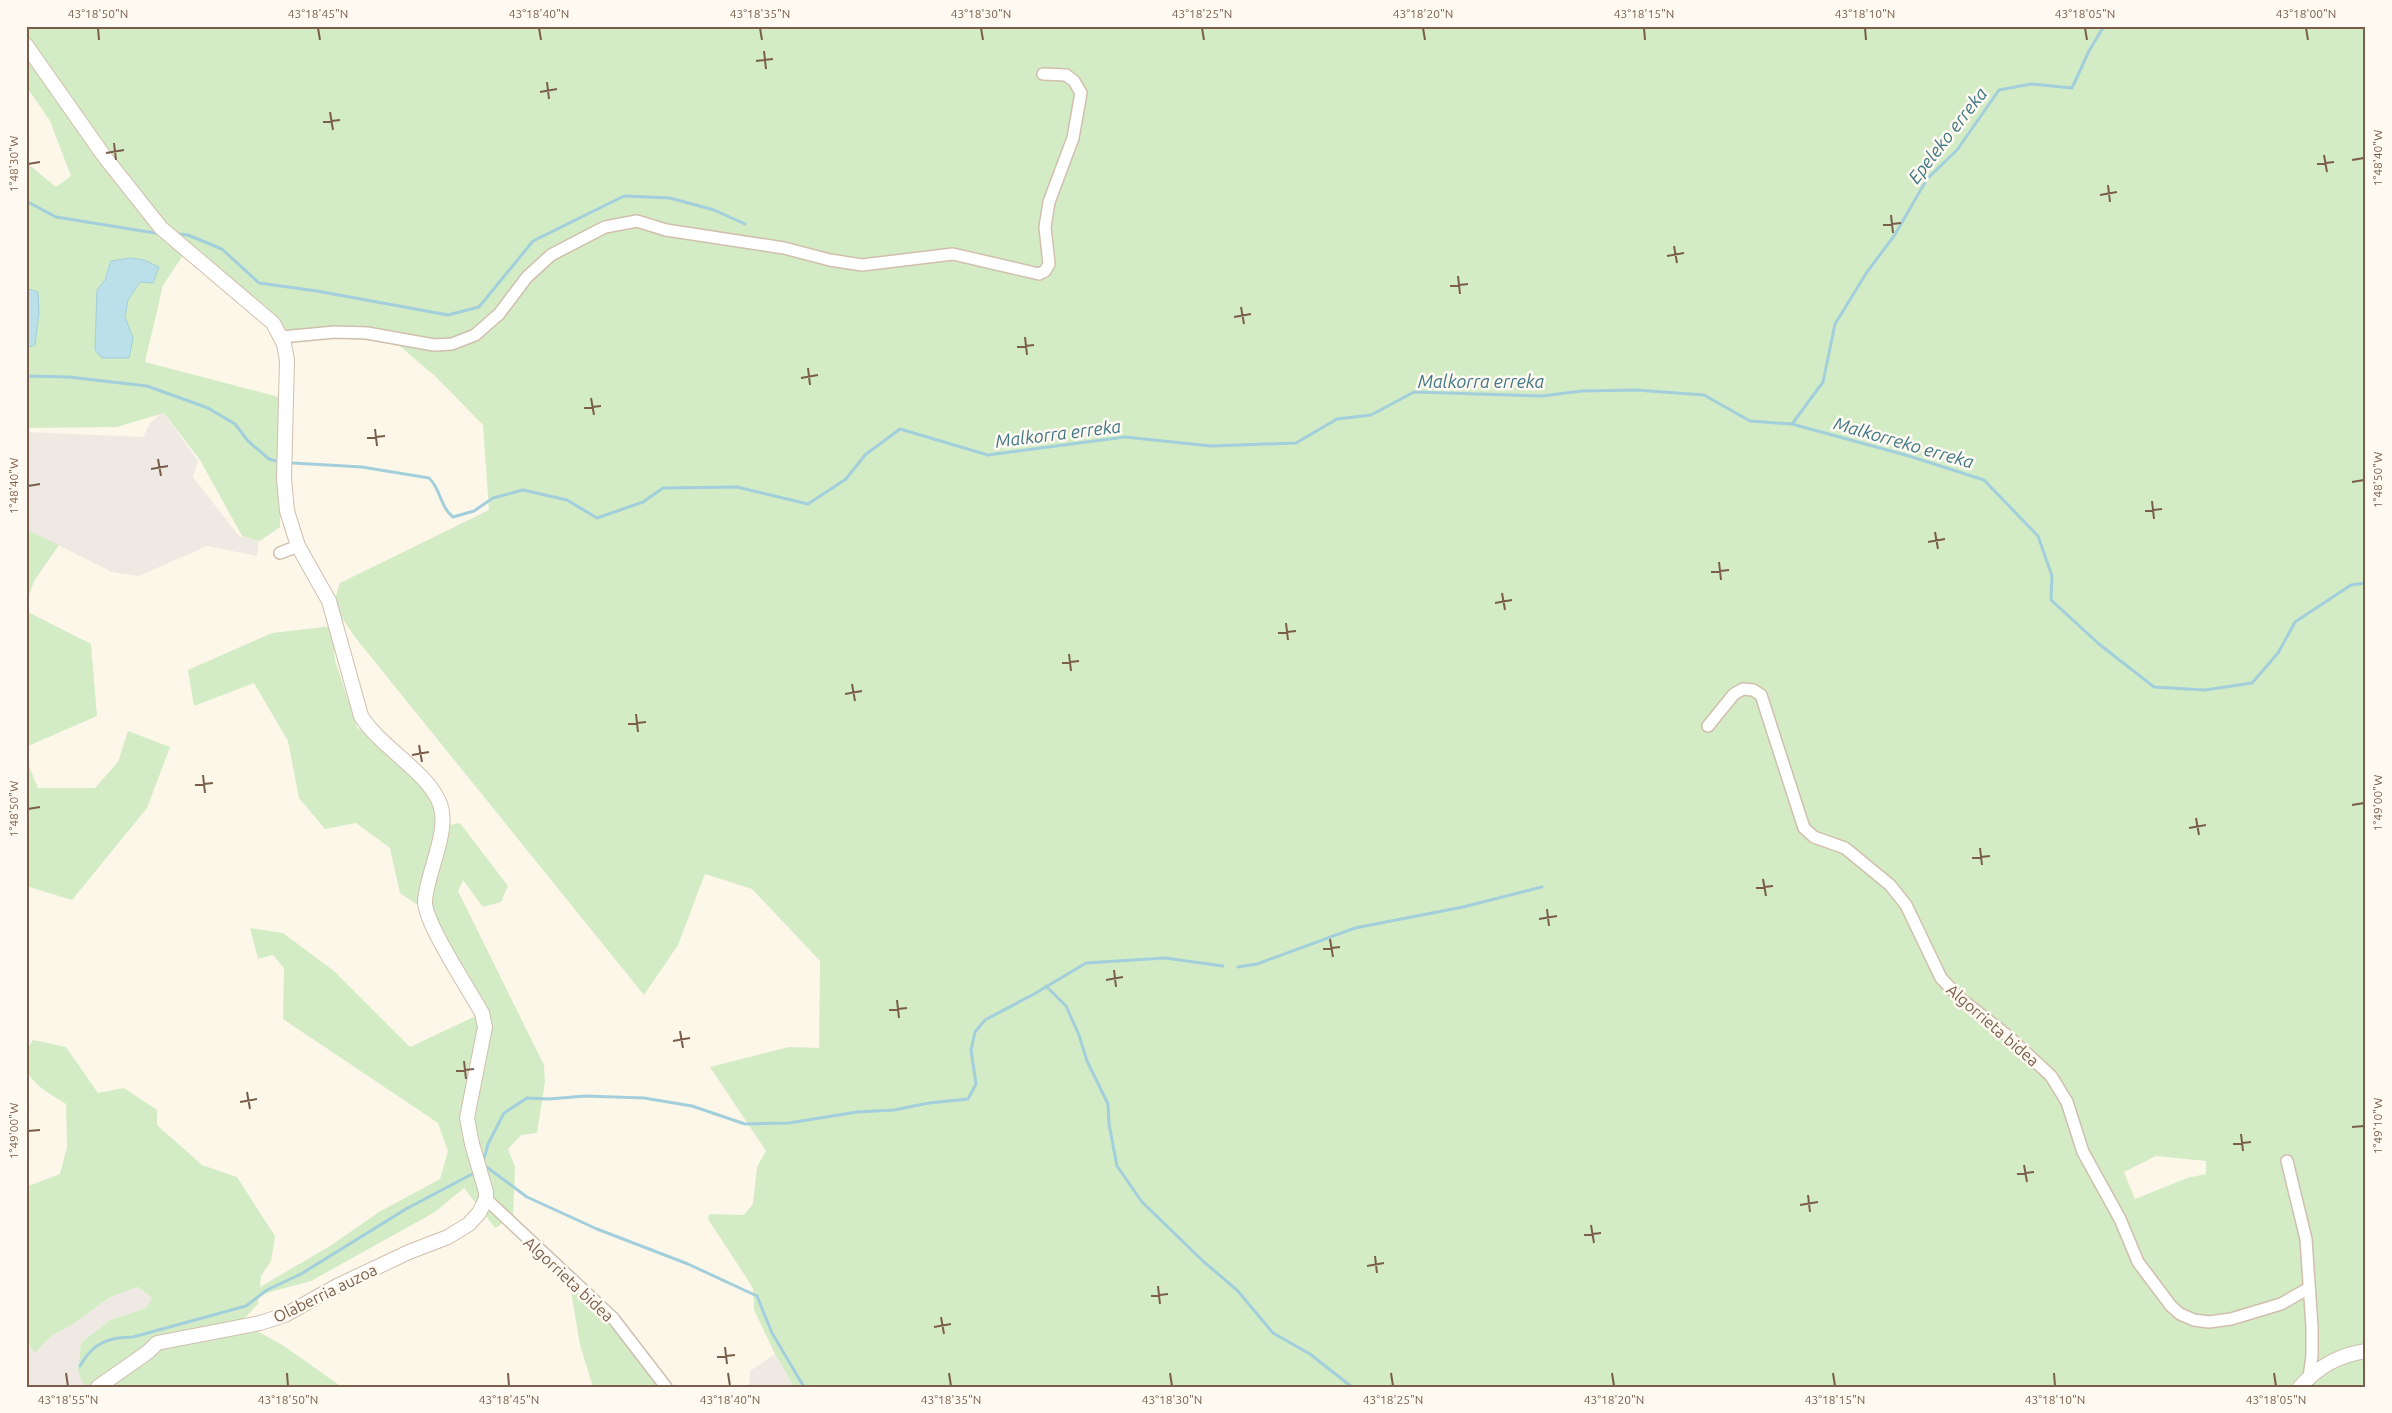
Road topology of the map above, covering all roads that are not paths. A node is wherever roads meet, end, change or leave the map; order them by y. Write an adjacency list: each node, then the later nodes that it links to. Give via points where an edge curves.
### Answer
1 (26, 45): 3 (street, via 104,156 160,228 273,323)
2 (1043, 74): 3 (street, via 1066,75 1074,81 1081,94 1072,138 1049,202 1045,227 1049,264 1039,274 953,254 862,265 784,248 666,230 636,221 605,227 551,255 527,277 499,314 475,335 452,344 367,333)
3 (281, 337): 4 (street, via 287,360 284,479 287,511)
4 (298, 546): 5 (street); 8 (street, via 329,602 361,716 370,731 425,782 440,803 443,819 425,902 430,920 482,1013 486,1027 467,1118)
5 (280, 553)
6 (1708, 726): 9 (street, Algorrieta bidea, via 1742,688 1762,695 1804,828 1814,837 1845,848 1890,885 1906,905 1940,978 2051,1076 2067,1102 2083,1152 2120,1219 2138,1262 2180,1314 2209,1322 2231,1319 2281,1304)
7 (2287, 1162): 9 (street, via 2306,1239)
8 (486, 1199): 12 (street, Olaberria auzoa, via 470,1224 448,1237 337,1286 285,1315 157,1343); 13 (street, Algorrieta bidea, via 613,1318)
9 (2309, 1288): 11 (street, via 2312,1347)
10 (2366, 1351): 11 (street, via 2334,1359)
11 (2304, 1382)
12 (98, 1387)
13 (666, 1387)

